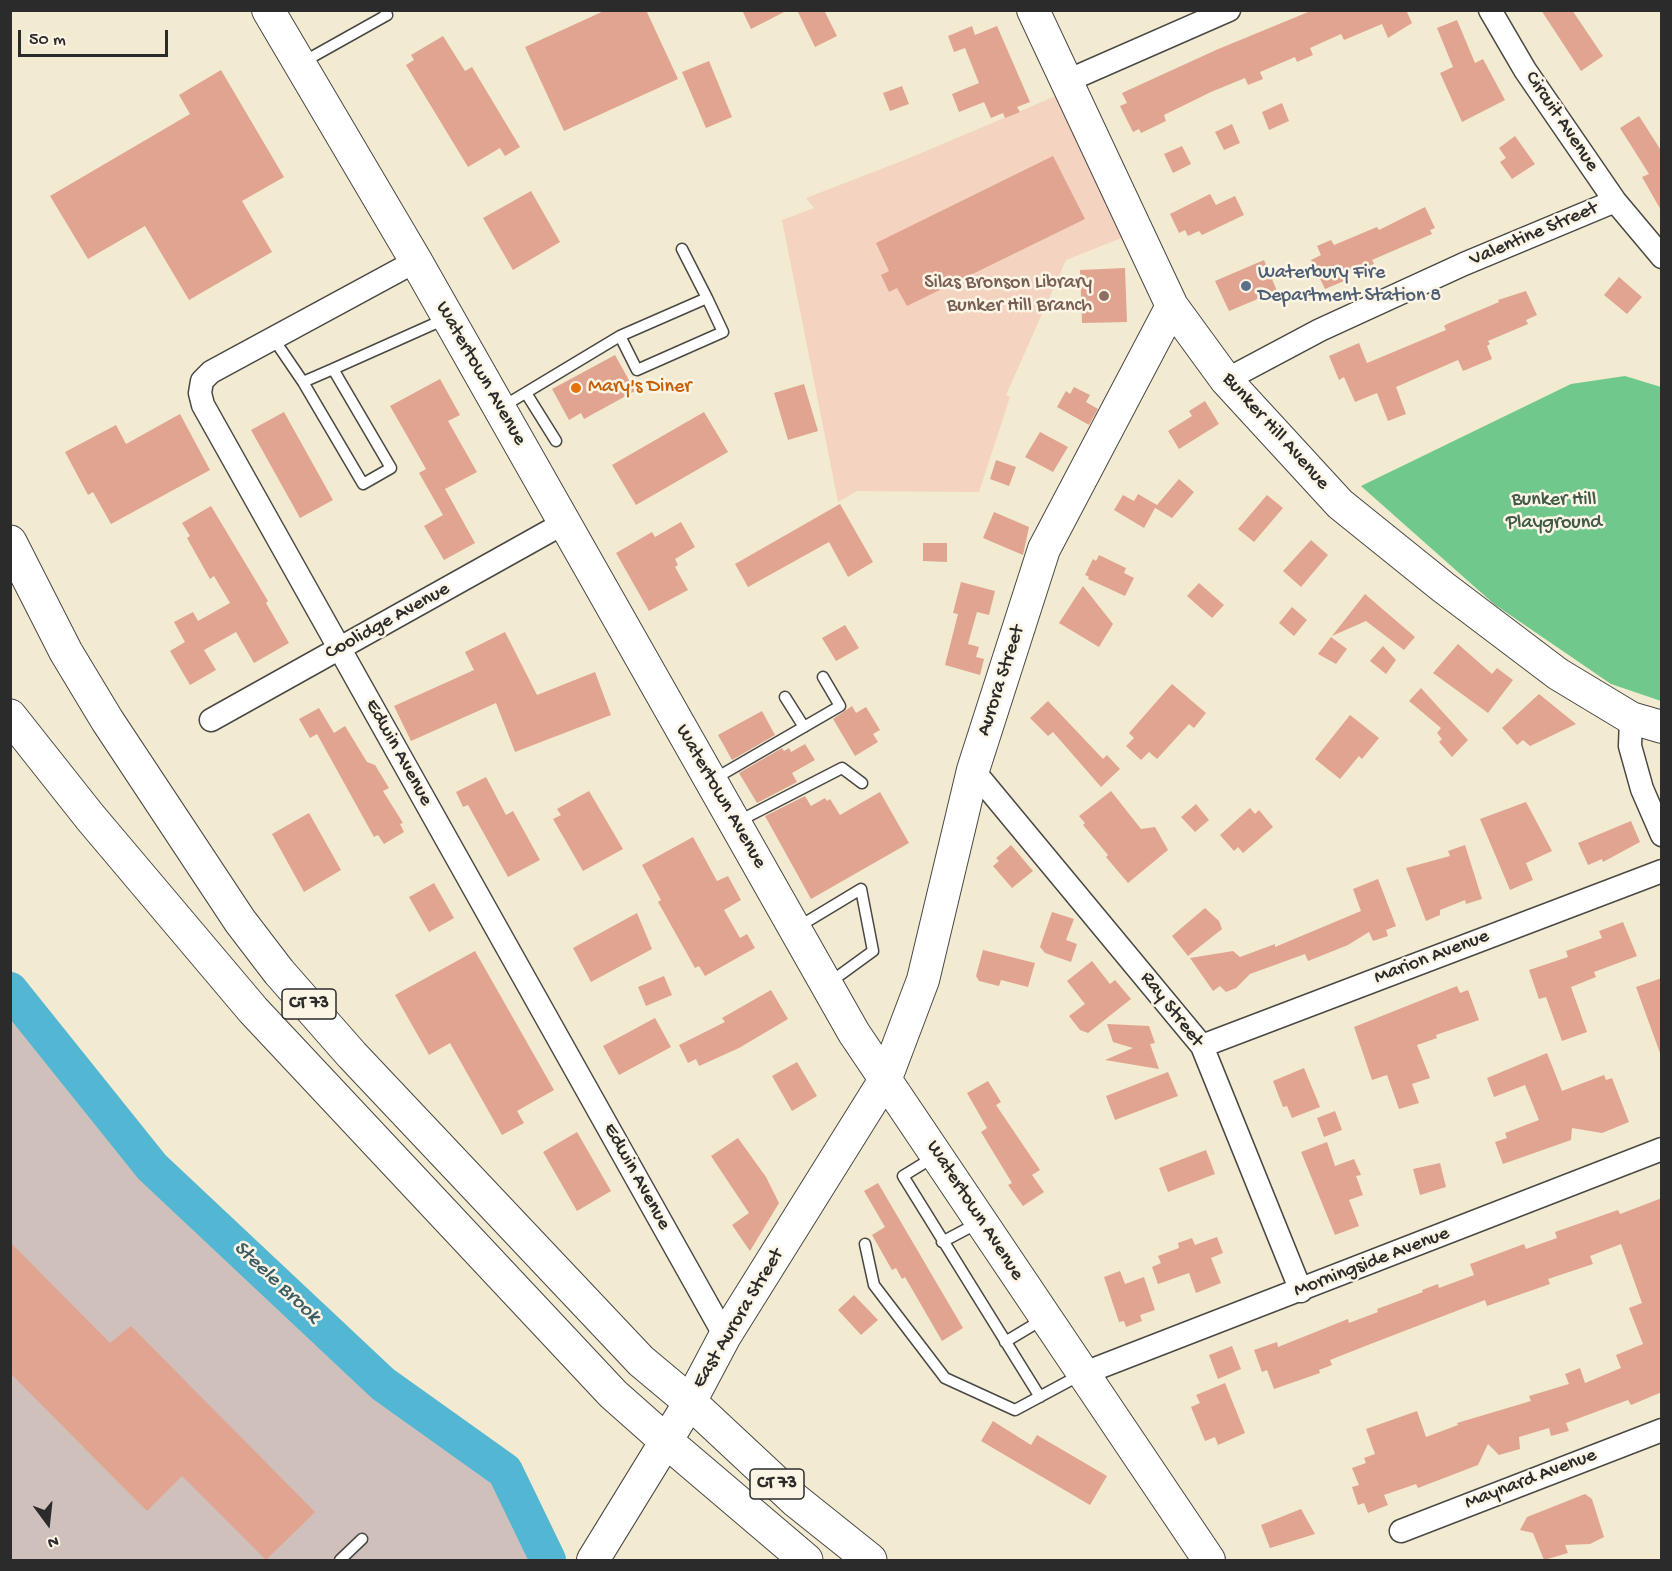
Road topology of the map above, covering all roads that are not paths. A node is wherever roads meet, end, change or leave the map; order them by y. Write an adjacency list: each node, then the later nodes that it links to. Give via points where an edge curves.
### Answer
1 (268, 10): 6 (main road, Watertown Avenue)
2 (1033, 10): 7 (main road, Bunker Hill Avenue)
3 (1229, 10): 7 (street)
4 (1490, 10): 8 (street, Circuit Avenue, via 1525,70)
5 (389, 12): 6 (lane)
6 (300, 64): 11 (main road, Watertown Avenue)
7 (1067, 81): 13 (main road, Bunker Hill Avenue)
8 (1615, 201): 10 (street, Circuit Avenue); 18 (street, Valentine Street, via 1320,330)
9 (682, 249): 12 (lane)
10 (1662, 257)
11 (416, 261): 14 (main road, Watertown Avenue); 16 (street, Edwin Avenue)
12 (707, 298): 15 (lane); 15 (lane, via 723,332 637,370)
13 (1172, 306): 18 (main road, Bunker Hill Avenue); 33 (main road, Aurora Street, via 1044,549)
14 (448, 318): 17 (lane); 21 (main road, Watertown Avenue)
15 (620, 336): 20 (lane)
16 (273, 338): 19 (lane); 25 (street, Edwin Avenue, via 212,372 202,381 200,393 203,405)
17 (333, 369): 19 (lane); 19 (lane, via 391,468 363,484)
18 (1226, 380): 29 (main road, Bunker Hill Avenue, via 1340,504 1558,674)
19 (303, 382)
20 (526, 393): 21 (lane); 22 (lane)
21 (499, 409): 23 (main road, Watertown Avenue)
22 (556, 441)
23 (564, 523): 25 (street, Coolidge Avenue); 34 (main road, Watertown Avenue)
24 (10, 542): 54 (main road, CT 73, via 66,652 107,720 240,921 279,972 352,1055 641,1361)
25 (340, 648): 30 (street, Coolidge Avenue); 50 (street, Edwin Avenue)
26 (823, 677): 31 (lane, via 840,706)
27 (785, 696): 31 (lane)
28 (10, 716): 56 (main road, CT 73, via 253,1011 613,1394)
29 (1631, 718): 32 (main road, Bunker Hill Avenue); 37 (street, via 1630,746 1642,789)
30 (211, 720)
31 (804, 727): 34 (lane)
32 (1662, 727)
33 (973, 770): 41 (street, Ray Street); 42 (main road, Aurora Street, via 923,980)
34 (711, 781): 36 (main road, Watertown Avenue)
35 (862, 783): 36 (lane, via 842,768)
36 (734, 823): 39 (main road, Watertown Avenue)
37 (1662, 835)
38 (1662, 871): 41 (street, Marion Avenue)
39 (795, 930): 40 (main road, Watertown Avenue); 40 (lane, via 861,889 873,951)
40 (826, 985): 42 (main road, Watertown Avenue)
41 (1202, 1046): 48 (street, Ray Street)
42 (886, 1078): 44 (main road, Watertown Avenue); 50 (main road, East Aurora Street)
43 (1662, 1149): 48 (street, Morningside Avenue)
44 (938, 1156): 45 (main road, Watertown Avenue); 46 (lane, via 903,1176)
45 (981, 1222): 46 (lane); 49 (main road, Watertown Avenue)
46 (942, 1242): 51 (lane)
47 (865, 1245): 53 (lane, via 874,1285 945,1378 1015,1410)
48 (1301, 1291): 52 (street, Morningside Avenue)
49 (1045, 1318): 51 (lane); 52 (main road, Watertown Avenue)
50 (725, 1336): 54 (main road, East Aurora Street)
51 (1005, 1342): 53 (lane)
52 (1082, 1374): 53 (lane); 63 (main road, Watertown Avenue)
53 (1040, 1397)
54 (690, 1402): 56 (main road, East Aurora Street); 62 (main road, CT 73, via 795,1500)
55 (1662, 1430): 57 (street, Maynard Avenue)
56 (666, 1441): 59 (main road, East Aurora Street); 61 (main road, CT 73)
57 (1401, 1531)
58 (362, 1539): 60 (lane)
59 (594, 1558)
60 (340, 1560)
61 (806, 1560)
62 (870, 1560)
63 (1209, 1560)

